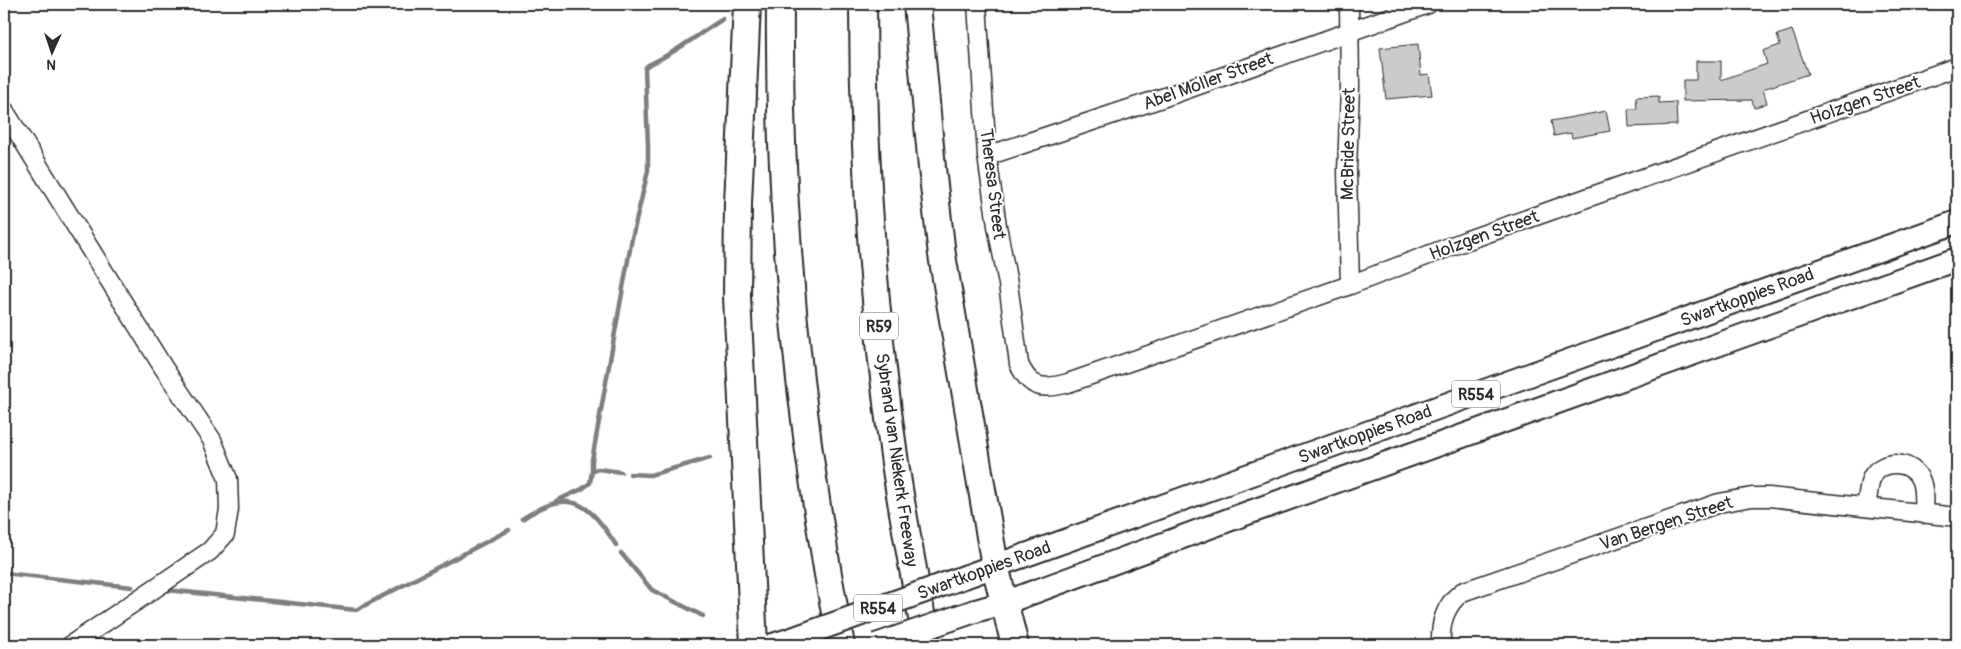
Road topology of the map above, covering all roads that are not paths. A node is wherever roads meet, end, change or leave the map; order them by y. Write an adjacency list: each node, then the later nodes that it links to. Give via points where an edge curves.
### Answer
1 (747, 4): 24 (highway, via 737,297)
2 (780, 4): 25 (highway, via 782,158 796,349 811,479)
3 (863, 4): 27 (highway, Sybrand van Niekerk Freeway / R59, via 869,201 879,334 900,496)
4 (917, 4): 19 (highway, via 941,246)
5 (977, 4): 11 (street, Theresa Street)
6 (1349, 4): 8 (street, McBride Street)
7 (1428, 4): 8 (street, Abel Moller Street)
8 (1349, 31): 11 (street, Abel Moller Street); 14 (street, McBride Street, via 1347,209)
9 (1957, 67): 14 (street, Holzgen Street)
10 (4, 110): 23 (street, via 163,367 212,440 228,479 229,509 225,534 210,551)
11 (987, 156): 15 (street, Theresa Street)
12 (1957, 222): 19 (main road, Swartkoppies Road / R554)
13 (1957, 259): 20 (main road, Swartkoppies Road / R554)
14 (1350, 285): 15 (street, Holzgen Street, via 1051,388 1032,382)
15 (1018, 364)
16 (1866, 507): 17 (street, Van Bergen Street); 17 (street, via 1871,478 1887,464 1896,463 1919,476 1923,486); 21 (street, Van Bergen Street, via 1769,497 1719,504 1470,589 1451,602 1444,617)
17 (1923, 514): 18 (street, Van Bergen Street)
18 (1957, 517)
19 (995, 566): 20 (highway); 22 (main road, Swartkoppies Road / R554, bridge)
20 (1004, 603): 26 (main road, Swartkoppies Road / R554, bridge); 28 (highway)
21 (1441, 640)
22 (781, 643)
23 (71, 645)
24 (754, 645)
25 (840, 645)
26 (876, 645)
27 (927, 645)
28 (1015, 645)

